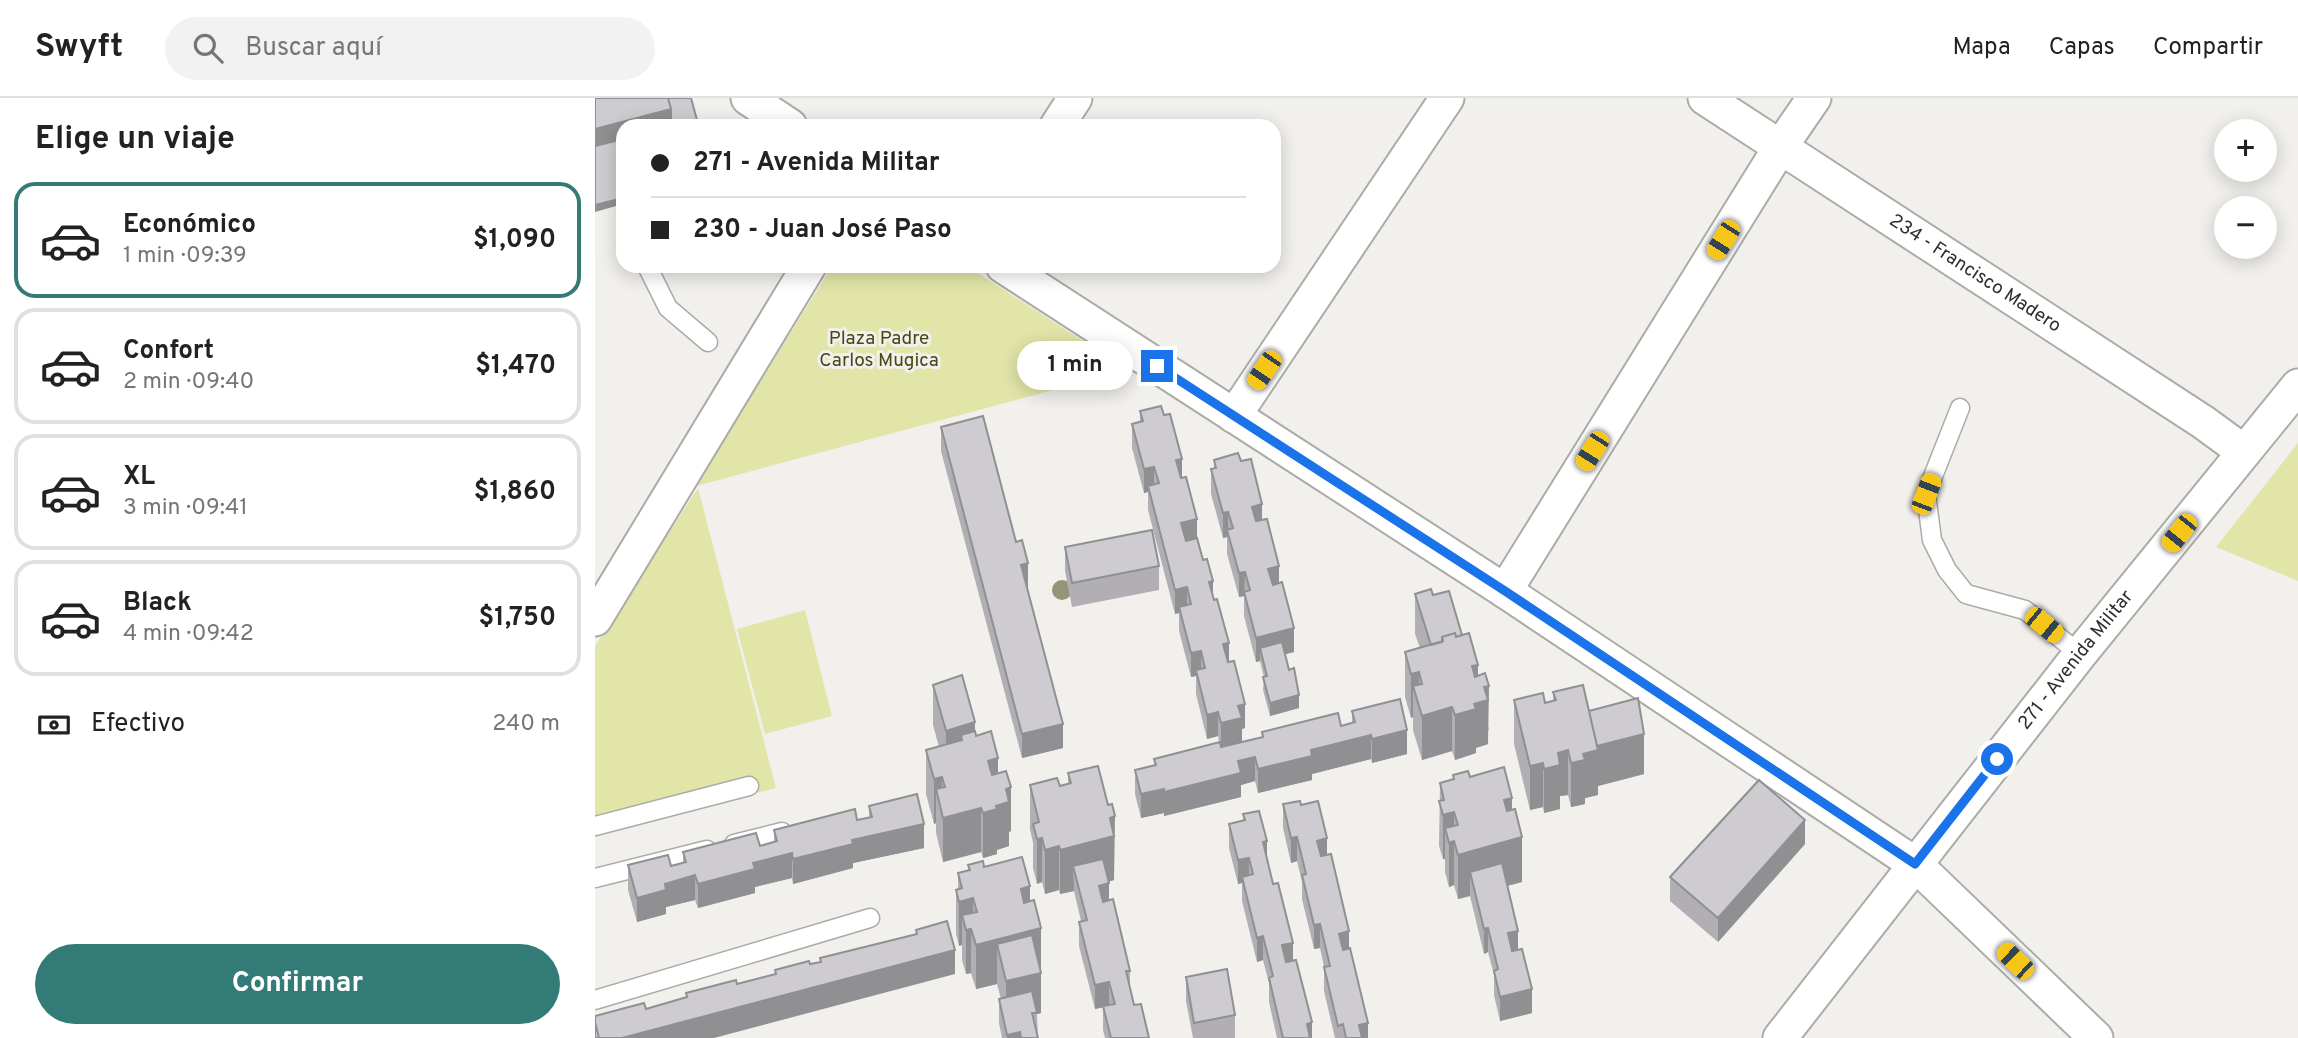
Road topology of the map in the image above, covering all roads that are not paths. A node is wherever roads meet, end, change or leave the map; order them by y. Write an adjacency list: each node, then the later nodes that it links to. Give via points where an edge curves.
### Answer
1 (748, 98): 6 (street)
2 (1075, 98): 7 (street)
3 (1447, 98): 15 (street)
4 (1705, 98): 8 (street, 234 - Francisco Madero)
5 (1814, 98): 8 (street)
6 (780, 119)
7 (1061, 119)
8 (1781, 146): 16 (street, 234 - Francisco Madero); 17 (street)
9 (650, 273): 12 (lane, via 667,308)
10 (805, 273): 18 (street)
11 (1014, 273): 15 (street)
12 (709, 342)
13 (2298, 386): 16 (street, 271 - Avenida Militar)
14 (1959, 408): 19 (lane, via 1926,494 1932,540 1966,594 2025,610)
15 (1234, 415): 17 (street)
16 (2244, 452): 19 (street, 271 - Avenida Militar)
17 (1505, 591): 23 (street)
18 (595, 619)
19 (2080, 654): 23 (street, 271 - Avenida Militar)
20 (750, 786): 21 (lane)
21 (595, 826)
22 (782, 832): 24 (lane)
23 (1915, 864): 27 (street, 271 - Avenida Militar); 28 (street)
24 (595, 878)
25 (870, 918): 26 (lane)
26 (595, 1000)
27 (1780, 1038)
28 (2096, 1038)

